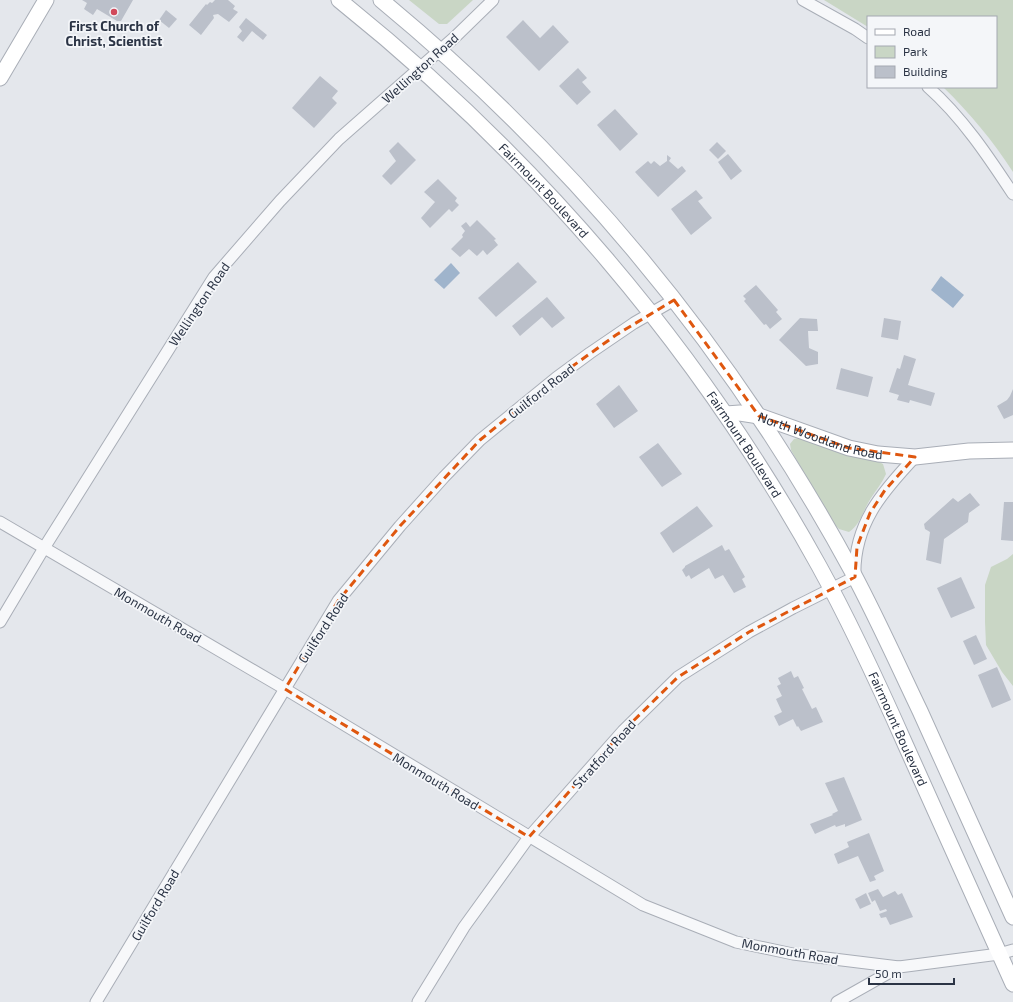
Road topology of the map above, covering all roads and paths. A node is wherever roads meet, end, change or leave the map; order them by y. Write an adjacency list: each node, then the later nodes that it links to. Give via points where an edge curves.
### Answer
1 (46, 0): 9 (main road)
2 (339, 0): 8 (main road, Fairmount Boulevard)
3 (381, 0): 7 (main road, Fairmount Boulevard)
4 (493, 0): 7 (street, Wellington Road)
5 (803, 0): 6 (street)
6 (867, 37)
7 (440, 50): 8 (street, Wellington Road); 12 (main road, Fairmount Boulevard, via 510,115 577,185)
8 (420, 68): 13 (main road, Fairmount Boulevard, via 534,178); 19 (street, Wellington Road, via 339,139 280,201 214,277)
9 (0, 78)
10 (929, 88): 11 (street, via 988,155)
11 (1013, 194)
12 (674, 300): 13 (street, Guilford Road); 15 (main road, Fairmount Boulevard)
13 (651, 313): 14 (main road, Fairmount Boulevard); 23 (street, Guilford Road, via 556,378 480,440 400,526 338,601)
14 (726, 414): 15 (main road, North Woodland Road); 21 (main road, Fairmount Boulevard, via 771,485)
15 (759, 416): 17 (main road, North Woodland Road, via 849,448 878,454); 20 (main road, Fairmount Boulevard, via 797,475)
16 (1013, 450): 17 (main road, North Woodland Road, via 969,451)
17 (915, 457): 20 (street, via 885,490 870,513 857,547)
18 (0, 522): 19 (street, Monmouth Road)
19 (44, 548): 22 (street, Wellington Road); 23 (street, Monmouth Road)
20 (855, 577): 21 (street, Stratford Road); 25 (main road, Fairmount Boulevard, via 906,681)
21 (831, 589): 24 (street, Stratford Road, via 749,632 678,677 624,731); 26 (main road, Fairmount Boulevard)
22 (0, 622)
23 (285, 689): 24 (street, Monmouth Road); 29 (street, Guilford Road)
24 (529, 837): 27 (street, Monmouth Road, via 643,905 736,942 793,954); 30 (street, Stratford Road, via 464,927)
25 (1013, 917)
26 (1006, 952): 27 (street); 28 (main road, Fairmount Boulevard)
27 (899, 967): 31 (street)
28 (1013, 984)
29 (96, 1002)
30 (418, 1002)
31 (837, 1002)

